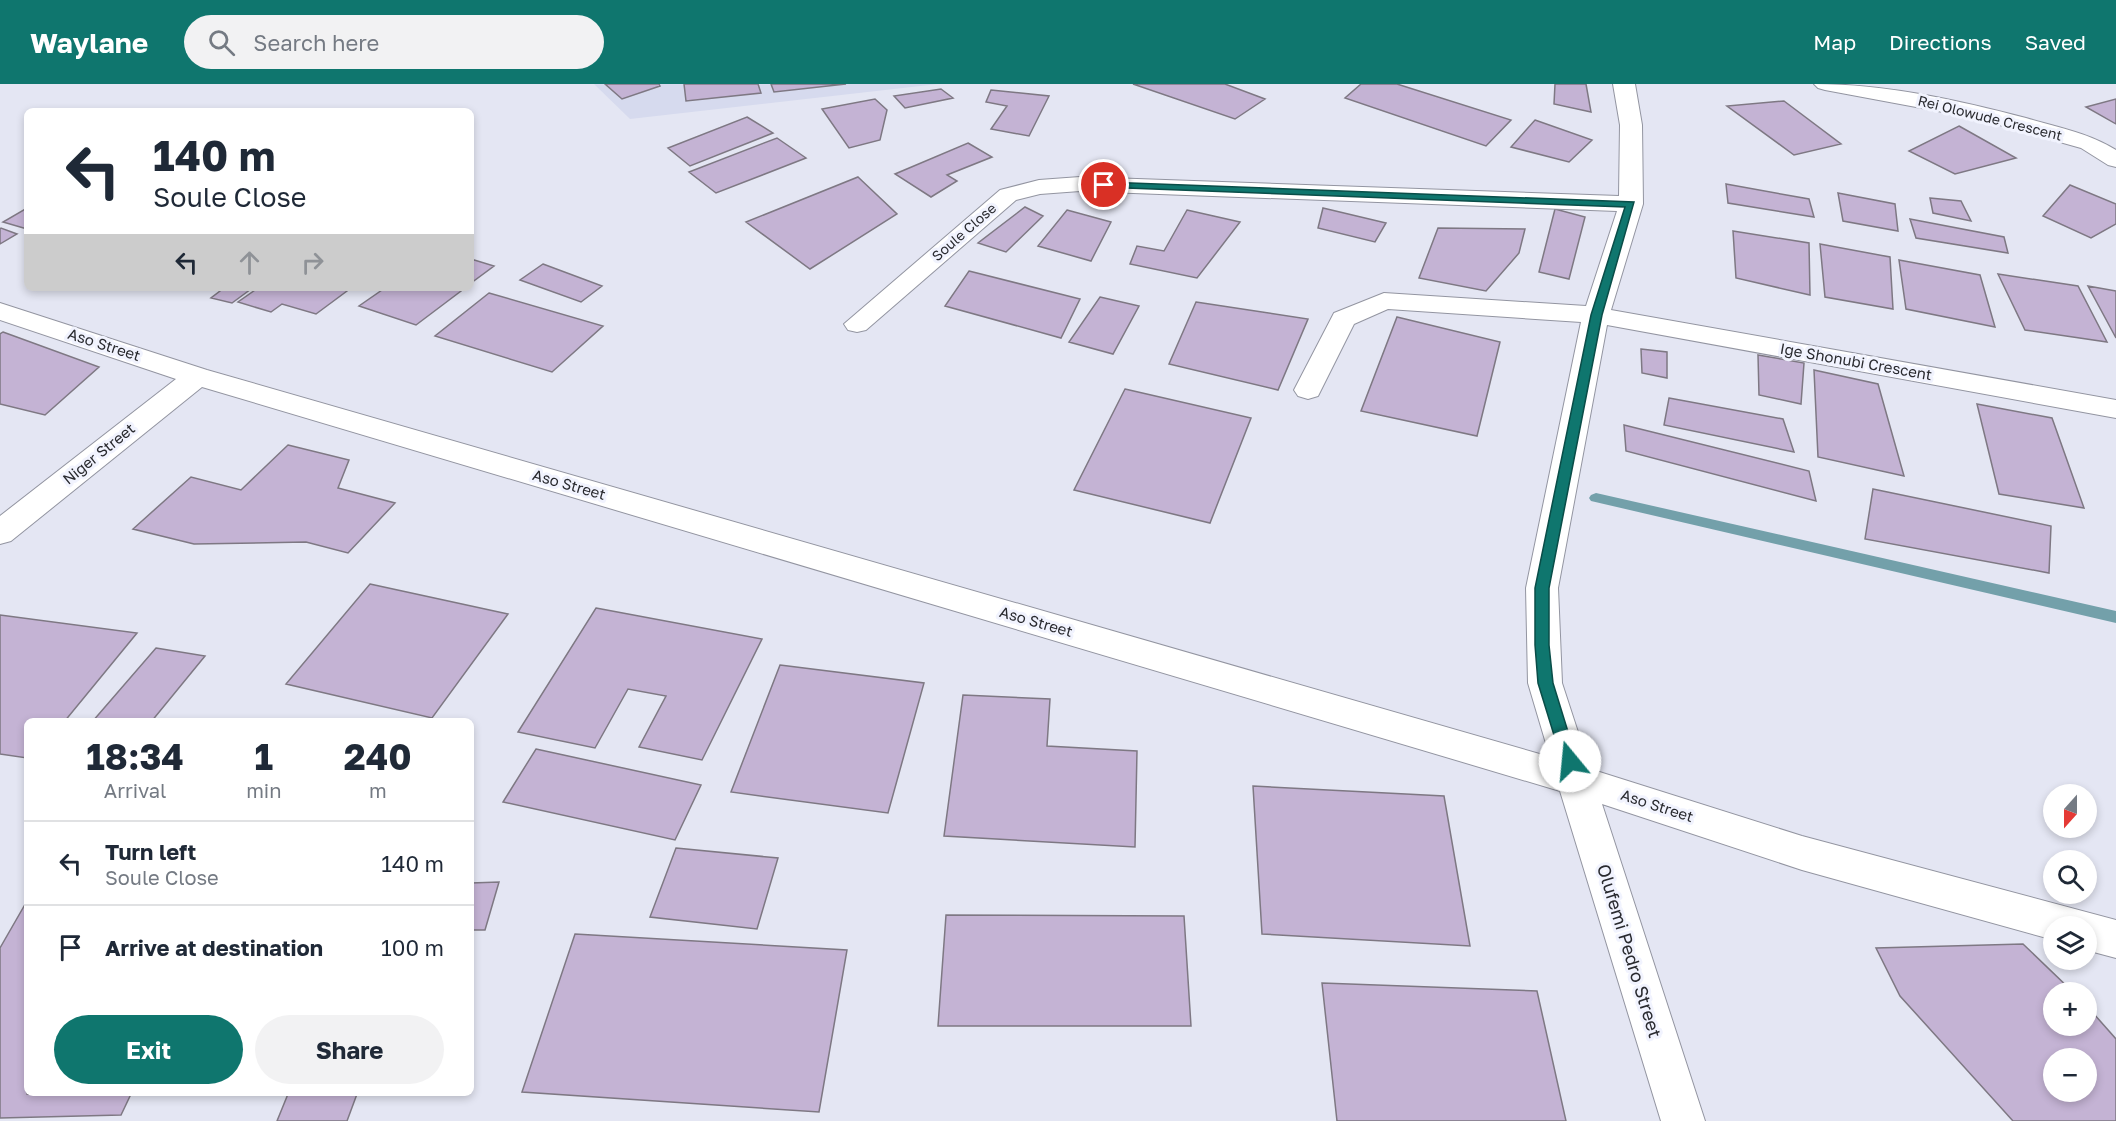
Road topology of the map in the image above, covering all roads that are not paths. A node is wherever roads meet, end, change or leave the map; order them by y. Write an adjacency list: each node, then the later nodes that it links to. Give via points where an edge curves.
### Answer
1 (1623, 84): 4 (street, Olufemi Pedro Street, via 1631,125)
2 (1824, 84): 3 (street, Rei Olowude Crescent, via 2020,123 2089,143)
3 (2116, 160)
4 (1631, 204): 6 (street, Olufemi Pedro Street); 7 (street, Soule Close, via 1080,184 1039,187 1008,195)
5 (0, 311): 8 (street, Aso Street)
6 (1596, 315): 9 (street, Ige Shonubi Crescent, via 1384,302 1343,319); 10 (street, Ige Shonubi Crescent); 12 (street, Olufemi Pedro Street, via 1542,588 1545,683)
7 (857, 324)
8 (197, 376): 11 (street, Niger Street); 12 (street, Aso Street)
9 (1308, 390)
10 (2116, 409)
11 (0, 533)
12 (1576, 780): 13 (street, Aso Street, via 1802,853); 16 (street, Olufemi Pedro Street)
13 (2043, 919)
14 (2097, 934): 15 (street)
15 (2116, 939)
16 (1683, 1121)

